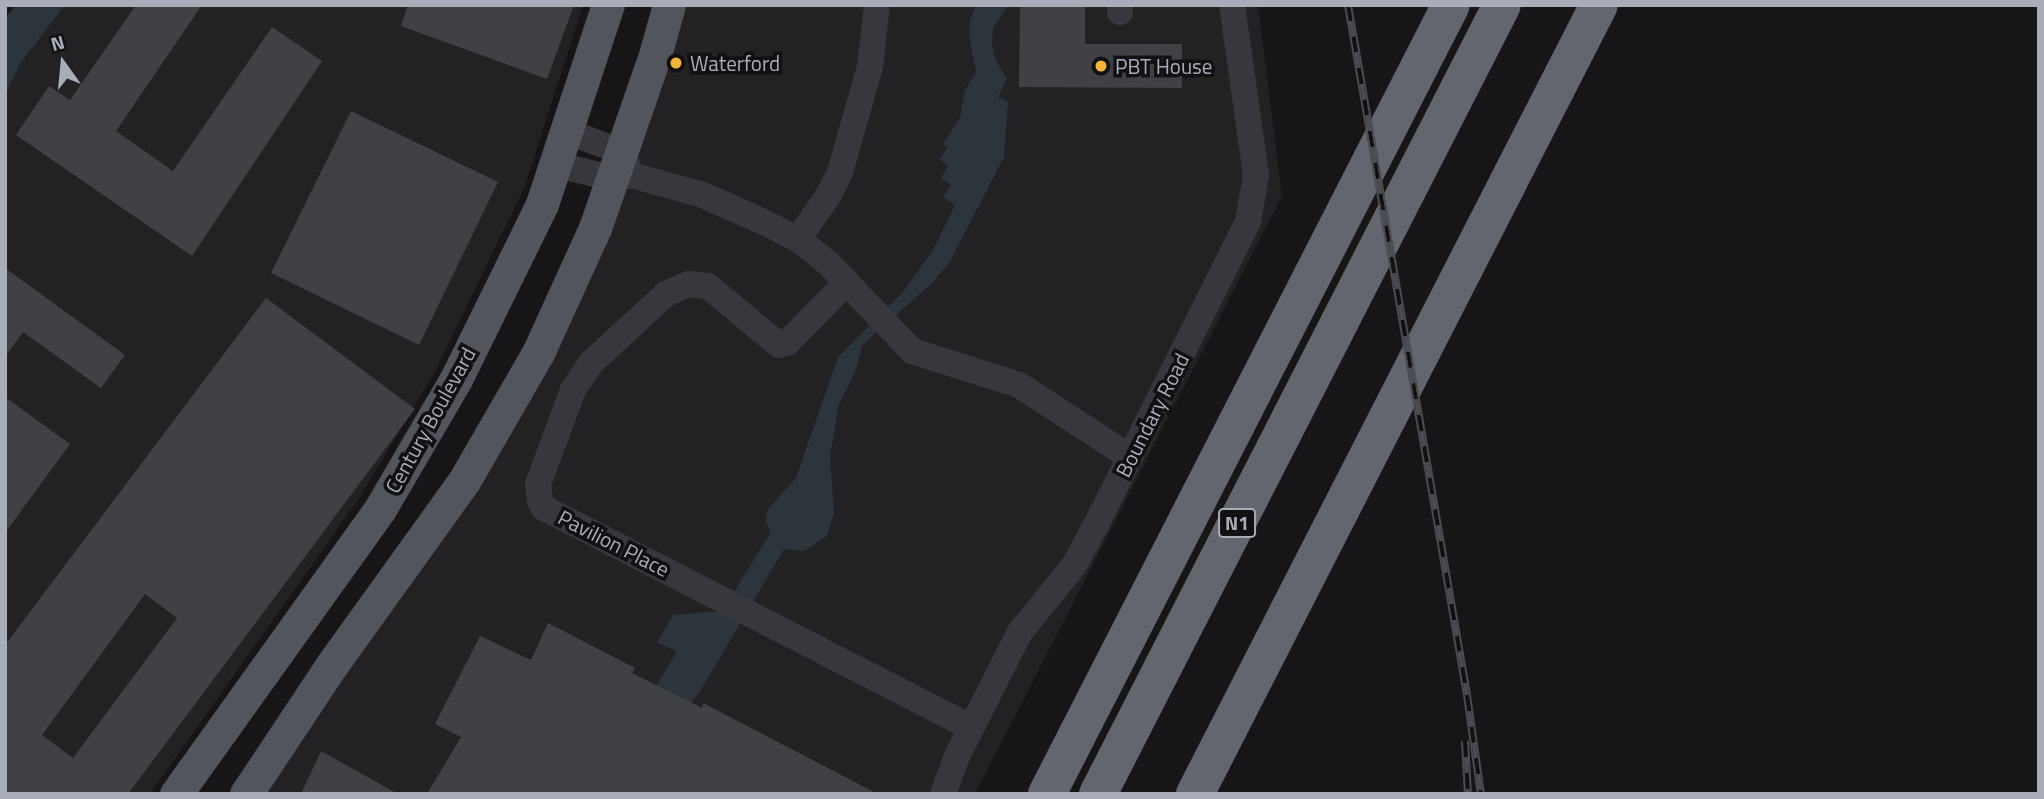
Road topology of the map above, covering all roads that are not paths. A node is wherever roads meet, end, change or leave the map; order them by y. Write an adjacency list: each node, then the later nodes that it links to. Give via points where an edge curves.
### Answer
1 (608, 5): 8 (main road, Century Boulevard)
2 (669, 5): 10 (main road)
3 (877, 5): 12 (street, via 870,66 840,172)
4 (1233, 5): 14 (street, Boundary Road, via 1254,151 1254,199 1248,222)
5 (1451, 5): 11 (highway)
6 (1502, 5): 21 (highway, N1)
7 (1599, 5): 22 (highway)
8 (568, 132): 9 (main road, Century Boulevard); 10 (street)
9 (556, 166): 10 (street); 16 (main road, Century Boulevard, via 456,379 380,509)
10 (622, 168): 12 (street, via 704,195); 17 (main road, via 538,353 464,481)
11 (1339, 225): 19 (highway); 20 (highway)
12 (797, 239): 13 (street)
13 (847, 282): 14 (street, via 903,344 921,355 1020,385); 15 (street, Pavilion Place, via 788,342 779,345 713,288 676,287 591,363 573,390 538,484 540,500 544,508)
14 (1130, 457): 15 (street, Boundary Road, via 1075,565 1020,632)
15 (971, 727): 18 (street, Boundary Road)
16 (176, 794)
17 (246, 794)
18 (943, 794)
19 (1030, 794)
20 (1047, 794)
21 (1098, 794)
22 (1195, 794)

